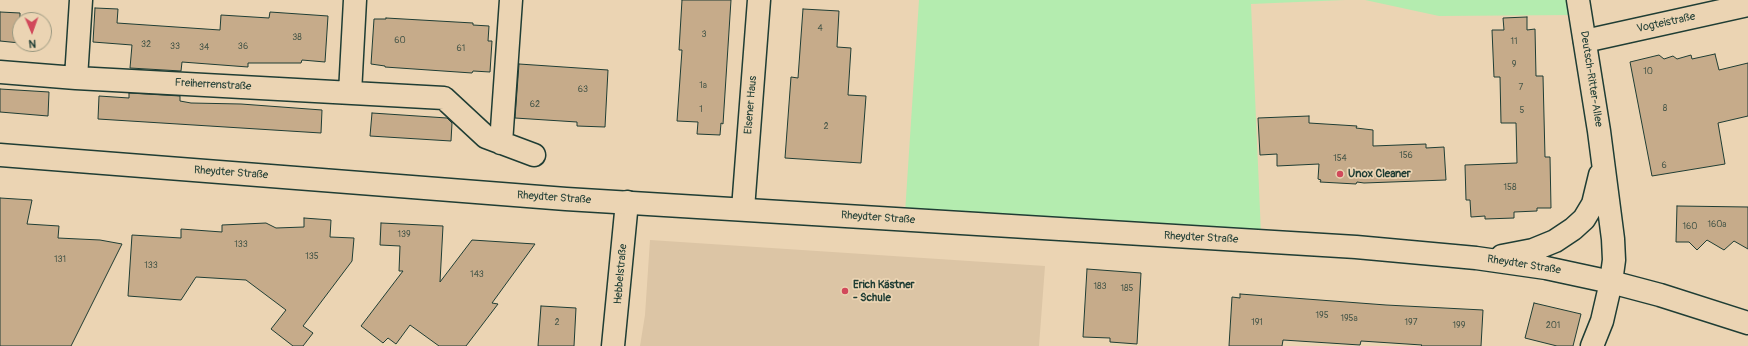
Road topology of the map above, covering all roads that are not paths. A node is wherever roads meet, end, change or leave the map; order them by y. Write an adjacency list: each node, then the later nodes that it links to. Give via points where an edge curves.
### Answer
1 (81, 0): 9 (street)
2 (355, 0): 10 (street)
3 (511, 0): 11 (street)
4 (759, 0): 16 (street, Elsener Haus)
5 (1578, 0): 7 (street, Deutsch-Ritter-Allee)
6 (1748, 5): 7 (street, Vogteistraße)
7 (1585, 41): 14 (street, Deutsch-Ritter-Allee)
8 (0, 72): 9 (street, Freiherrenstraße)
9 (76, 78): 10 (street, Freiherrenstraße)
10 (350, 92): 11 (street, Freiherrenstraße, via 444,98 486,137)
11 (501, 143): 13 (street, Freiherrenstraße)
12 (0, 155): 15 (street, Rheydter Straße)
13 (534, 155)
14 (1603, 158): 17 (street, Deutsch-Ritter-Allee, via 1593,204 1584,219 1573,229 1555,241 1533,250); 18 (street, Deutsch-Ritter-Allee, via 1614,254)
15 (628, 202): 16 (street, Rheydter Straße); 20 (street, Hebbelstraße)
16 (743, 209): 17 (street, Rheydter Straße, via 1356,247)
17 (1476, 258): 18 (street, Rheydter Straße, via 1546,268)
18 (1611, 282): 19 (street, Rheydter Straße); 21 (street, Deutsch-Ritter-Allee, via 1602,321)
19 (1748, 324)
20 (613, 346)
21 (1592, 346)

